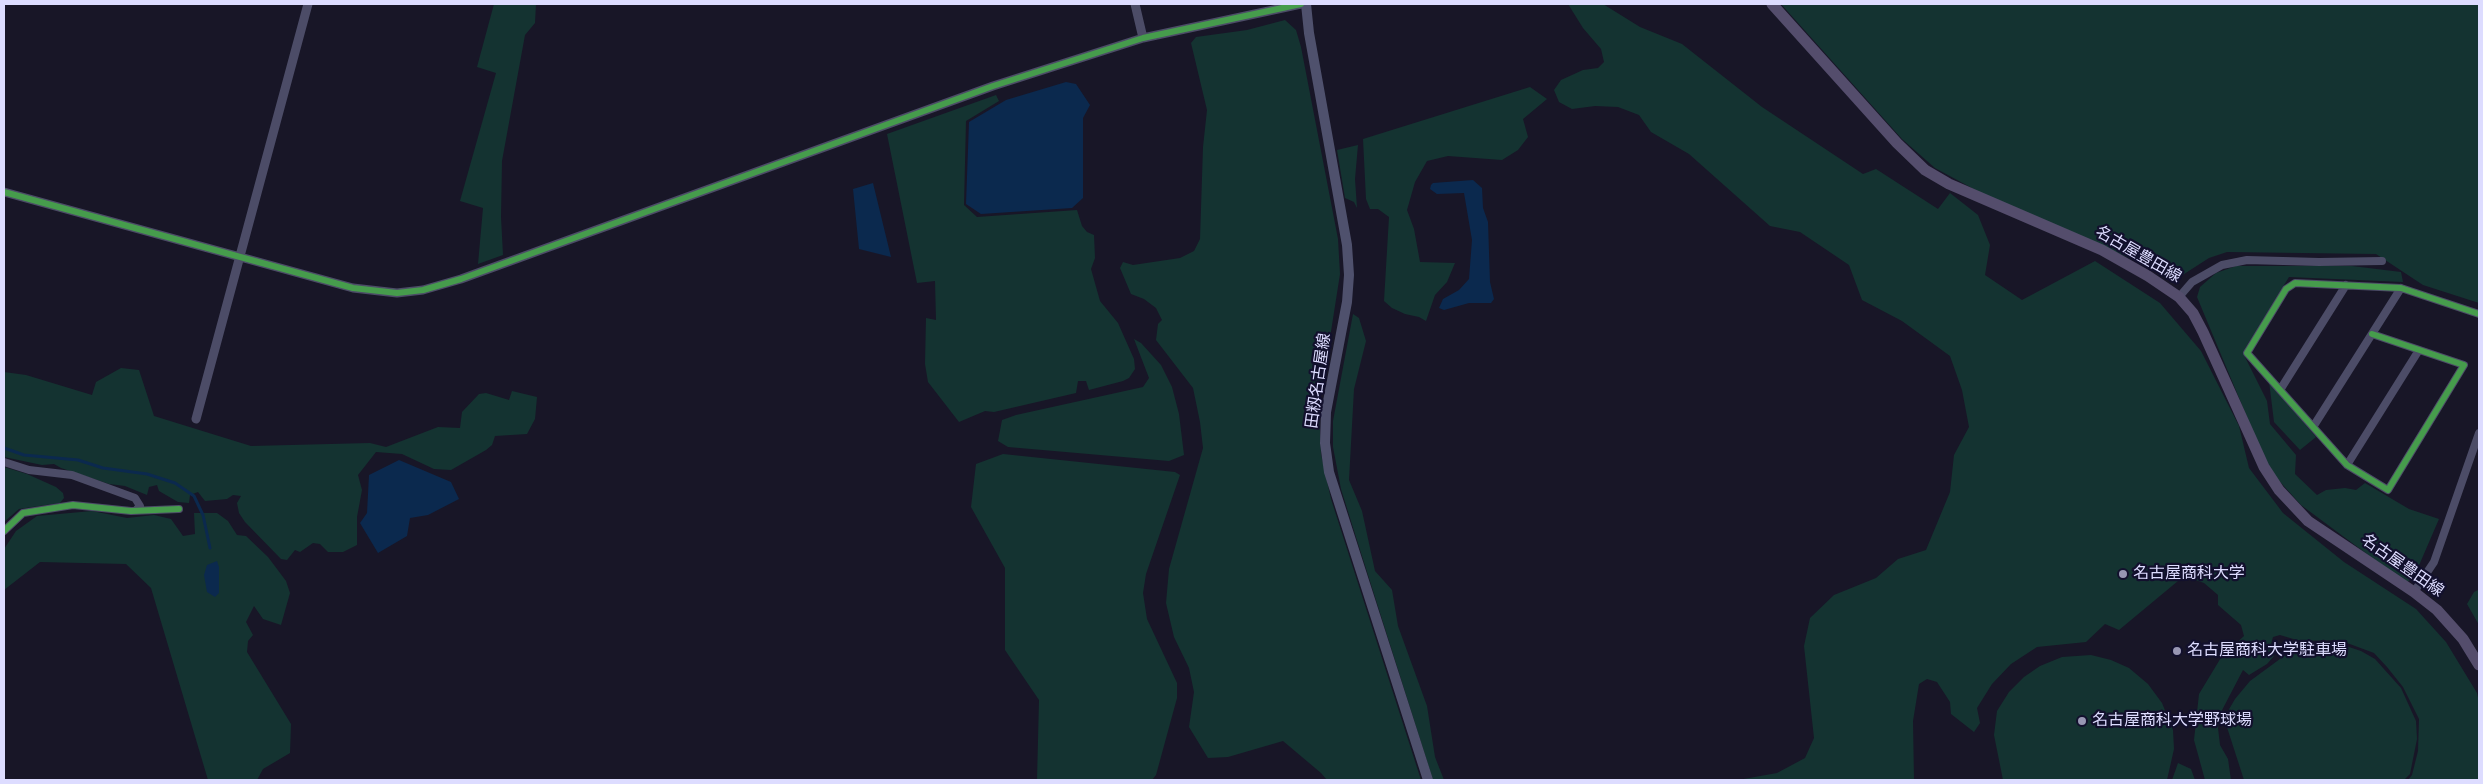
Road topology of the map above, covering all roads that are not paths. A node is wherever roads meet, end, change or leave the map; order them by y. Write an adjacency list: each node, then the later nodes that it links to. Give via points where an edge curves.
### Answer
1 (308, 4): 8 (street)
2 (1135, 4): 6 (street)
3 (1301, 4): 6 (street)
4 (1306, 4): 27 (main road, 田籾名古屋線, via 1347,245 1349,275 1326,412 1325,443 1329,472)
5 (1772, 4): 12 (main road, 名古屋豊田線, via 1925,170 1949,184 2102,250)
6 (1143, 38): 8 (street, via 993,86 423,290 397,293 353,288)
7 (4, 192): 8 (street)
8 (238, 258): 17 (street)
9 (2382, 261): 12 (street, via 2247,260 2222,265 2192,282)
10 (2346, 285): 11 (street); 16 (street); 16 (street, via 2295,283 2286,289 2247,353)
11 (2401, 288): 13 (street); 14 (street)
12 (2179, 297): 25 (main road, 名古屋豊田線, via 2203,332 2264,467 2279,490 2308,521)
13 (2479, 314)
14 (2372, 334): 15 (street); 18 (street)
15 (2419, 350): 21 (street); 21 (street, via 2464,365 2388,490)
16 (2280, 390): 18 (street)
17 (196, 419)
18 (2313, 427): 21 (street)
19 (2479, 433): 25 (street, via 2434,562)
20 (4, 462): 22 (street, via 29,470 72,475 136,498 140,506)
21 (2347, 465)
22 (137, 509): 23 (street); 24 (street, via 73,505 39,509 23,513)
23 (179, 509)
24 (4, 531)
25 (2414, 592): 26 (main road, 名古屋豊田線, via 2453,626)
26 (2479, 665)
27 (1428, 780)

